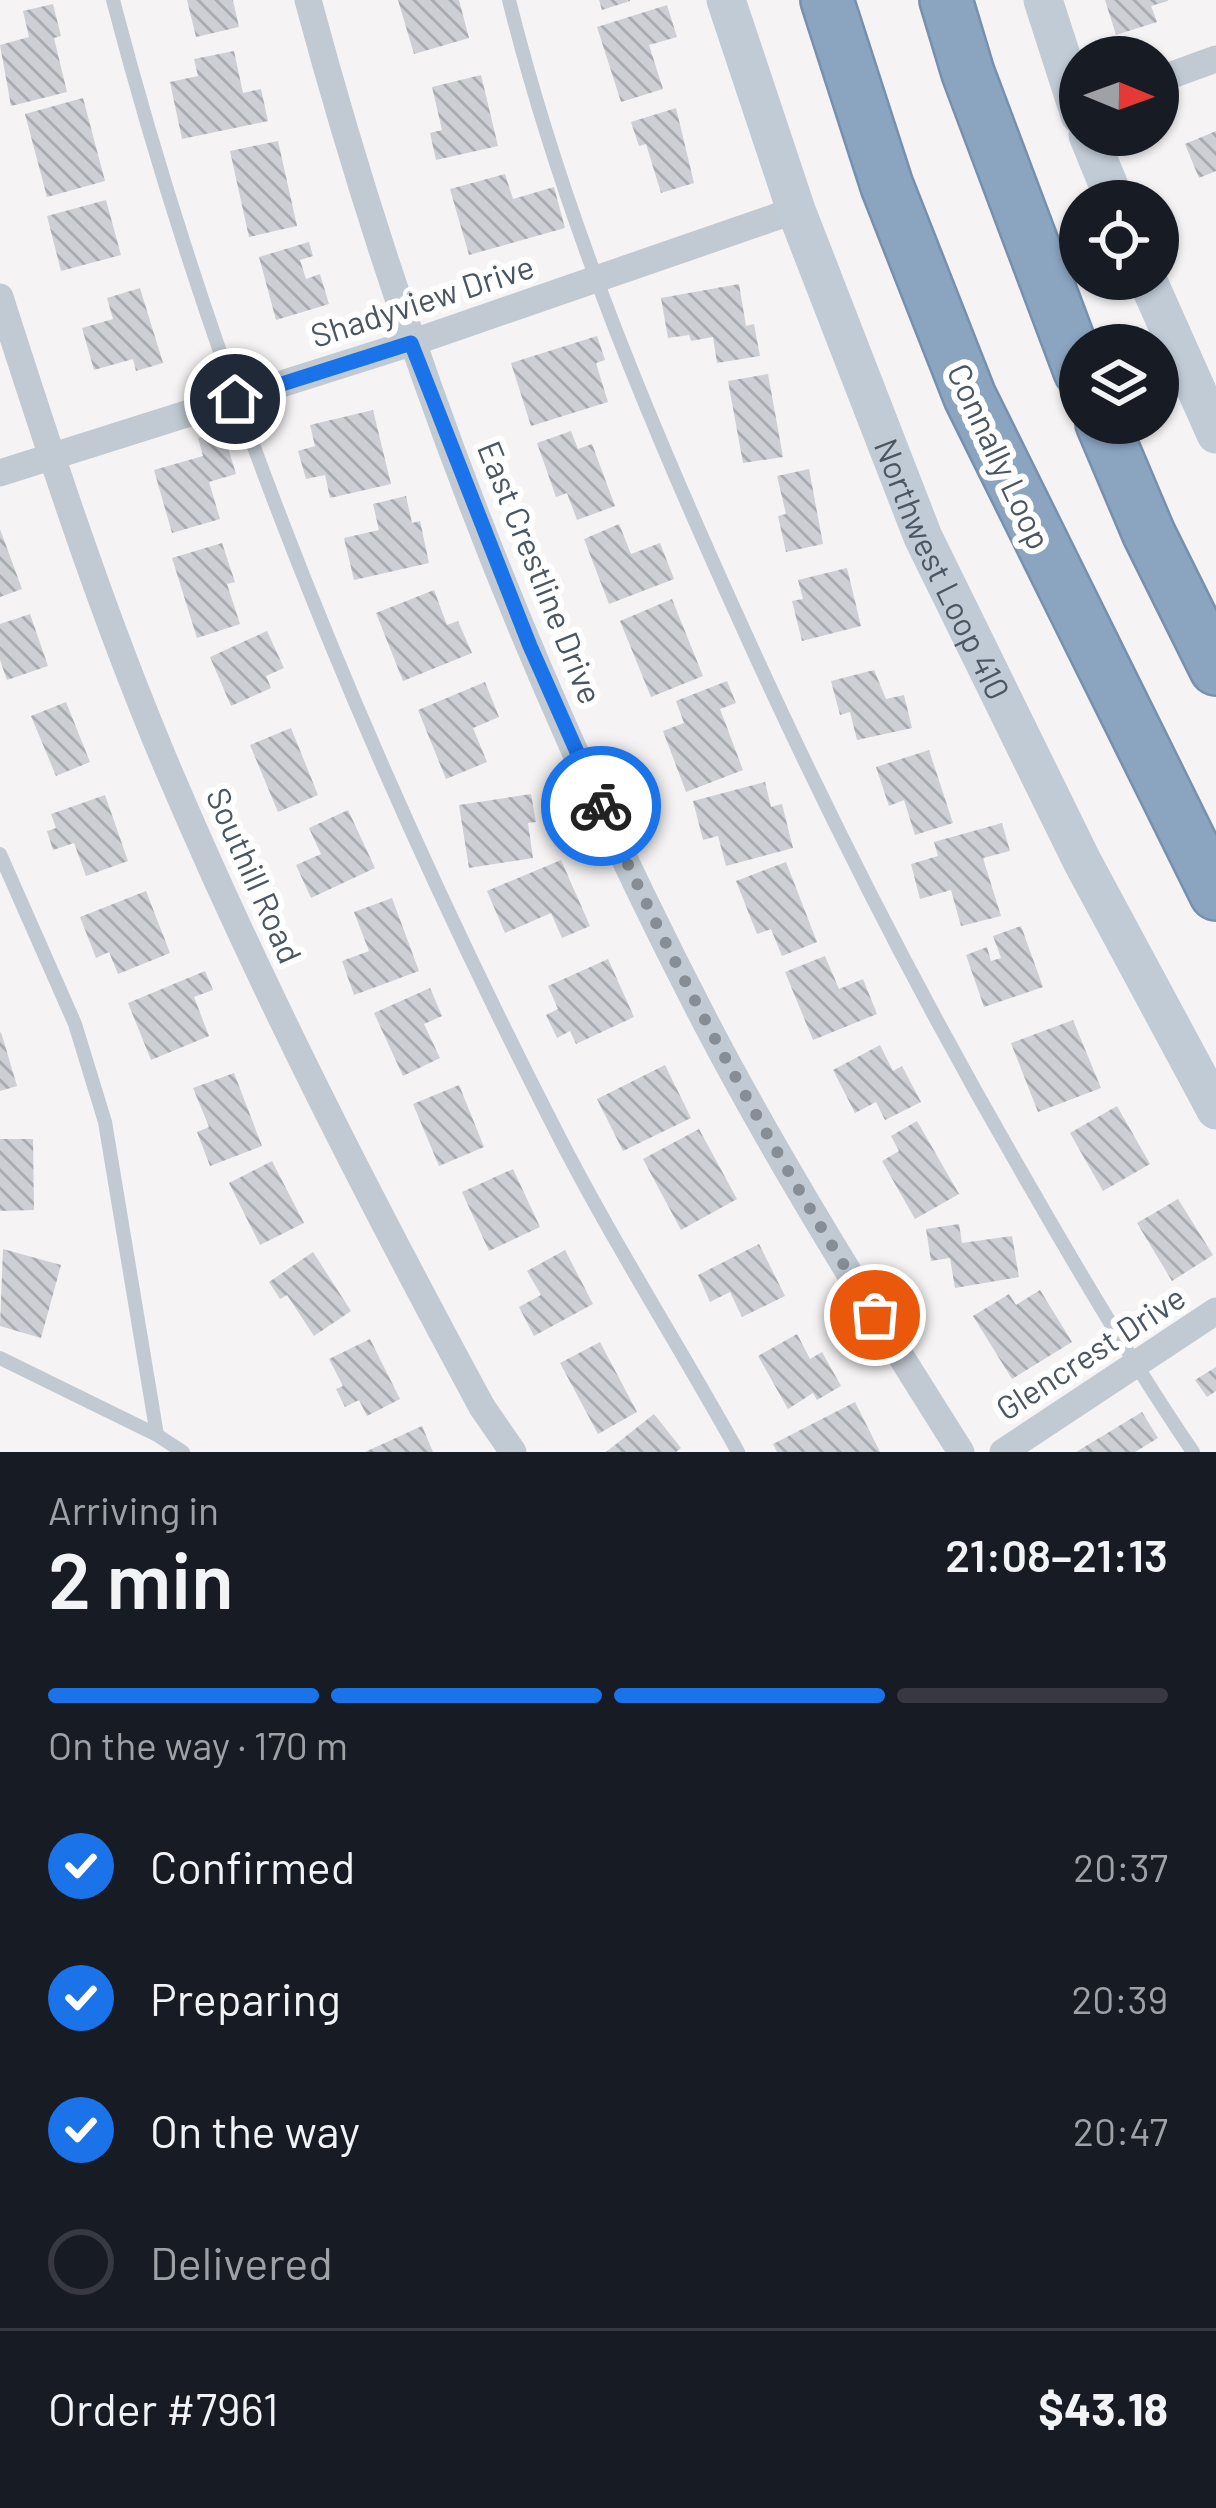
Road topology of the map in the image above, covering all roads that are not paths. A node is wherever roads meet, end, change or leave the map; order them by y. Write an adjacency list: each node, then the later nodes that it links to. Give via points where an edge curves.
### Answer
1 (113, 0): 17 (lane)
2 (308, 0): 16 (street, East Crestline Drive)
3 (509, 0): 12 (lane)
4 (726, 0): 11 (main road, Northwest Loop 410)
5 (827, 0): 24 (highway, Connally Loop, via 887,186 970,397)
6 (946, 0): 15 (highway)
7 (1043, 0): 8 (main road)
8 (1059, 49)
9 (1216, 59): 10 (street)
10 (1179, 72)
11 (796, 210): 12 (street, Shadyview Drive); 25 (main road, Northwest Loop 410, via 922,537)
12 (594, 280): 16 (street, Shadyview Drive); 28 (lane, via 722,583 862,882)
13 (0, 297): 20 (street, Southill Road)
14 (1156, 300): 18 (main road)
15 (1062, 324)
16 (411, 343): 17 (street, Shadyview Drive); 33 (street, East Crestline Drive, via 530,646 706,1023)
17 (235, 399): 20 (street, Shadyview Drive); 32 (lane, via 442,897 557,1132)
18 (1216, 434)
19 (1111, 444): 22 (highway)
20 (52, 457): 21 (street, Shadyview Drive); 31 (street, Southill Road, via 167,767 292,1046)
21 (0, 473)
22 (1216, 669)
23 (0, 854): 29 (lane, via 75,1024 105,1121)
24 (1212, 897)
25 (1216, 1110)
26 (1216, 1312): 28 (street, Glencrest Drive)
27 (0, 1358): 29 (lane)
28 (1134, 1366): 34 (street, Glencrest Drive); 35 (lane)
29 (157, 1435): 30 (lane)
30 (183, 1452)
31 (513, 1452)
32 (738, 1452)
33 (961, 1452)
34 (1003, 1452)
35 (1193, 1452)

